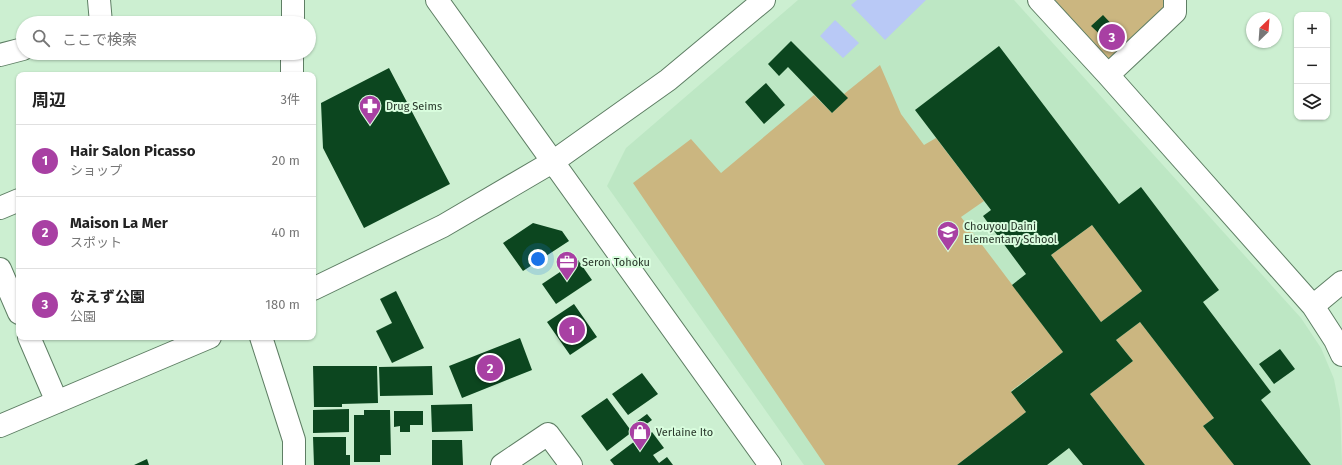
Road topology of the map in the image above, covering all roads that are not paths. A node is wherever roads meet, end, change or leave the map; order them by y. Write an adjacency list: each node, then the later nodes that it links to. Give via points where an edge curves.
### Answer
1 (99, 0): 7 (street)
2 (293, 0): 8 (street)
3 (437, 0): 14 (street)
4 (764, 0): 14 (street, via 668,80)
5 (1039, 0): 13 (street)
6 (1175, 0): 13 (street, via 1175,12)
7 (100, 16)
8 (293, 16)
9 (16, 51): 10 (street)
10 (0, 55)
11 (292, 60): 12 (street)
12 (292, 72)
13 (1108, 75): 21 (street)
14 (554, 161): 19 (street, via 443,226); 28 (street)
15 (16, 201): 16 (street)
16 (0, 208)
17 (0, 269): 20 (street)
18 (1342, 282): 21 (street)
19 (316, 288)
20 (16, 306)
21 (1313, 306): 25 (street)
22 (30, 340): 26 (street)
23 (203, 340): 26 (street)
24 (262, 340): 29 (street, via 294,440)
25 (1342, 355)
26 (57, 402): 27 (street)
27 (0, 426)
28 (768, 464)
29 (294, 465)
30 (502, 465): 31 (street, via 548,434)
31 (571, 465)

